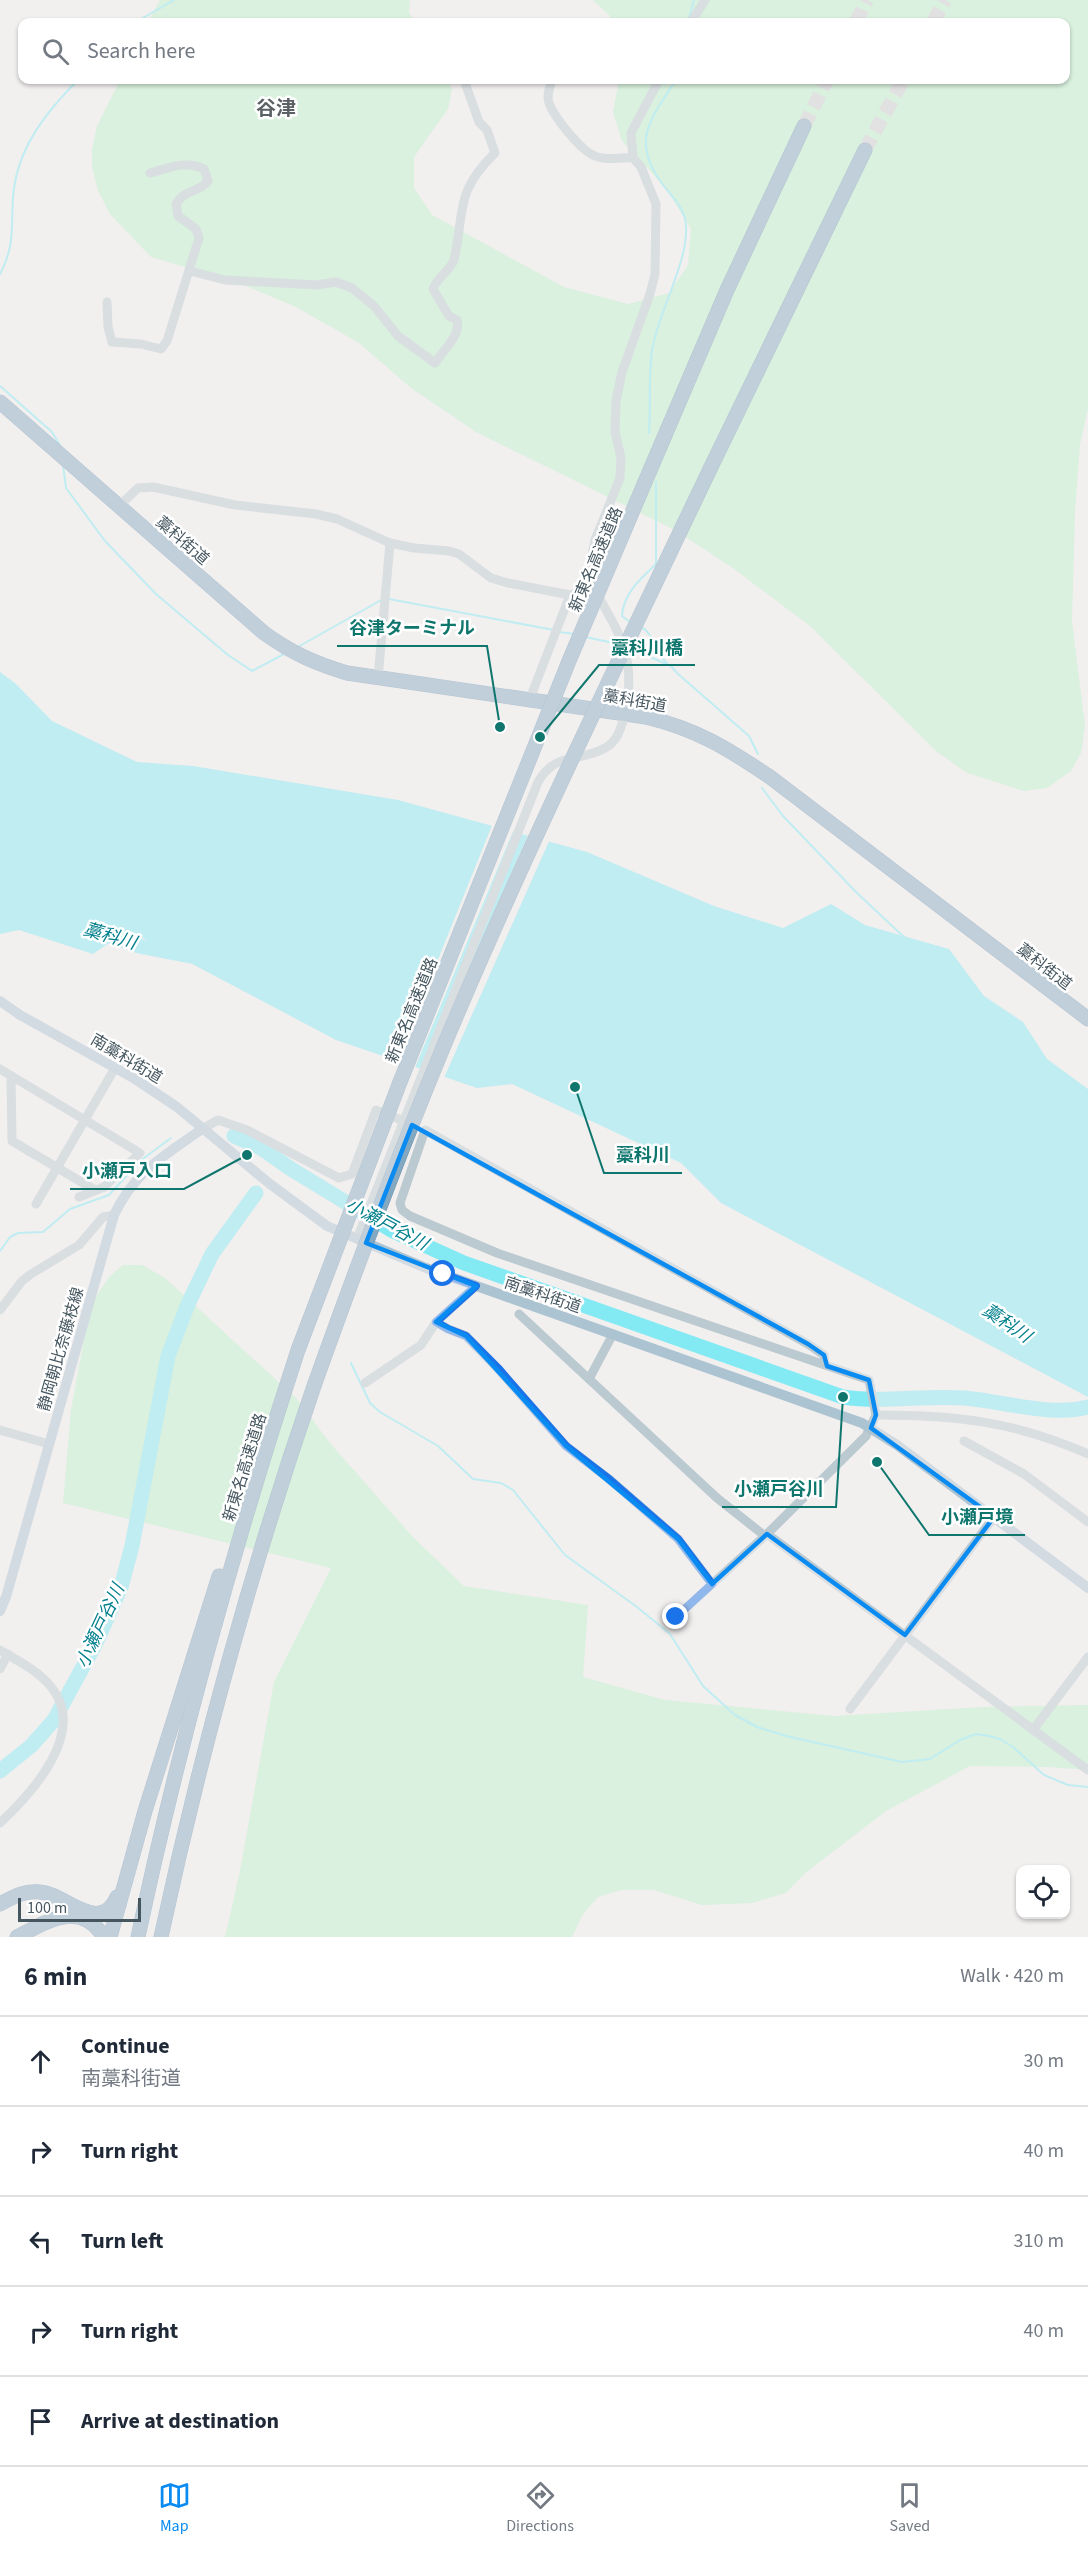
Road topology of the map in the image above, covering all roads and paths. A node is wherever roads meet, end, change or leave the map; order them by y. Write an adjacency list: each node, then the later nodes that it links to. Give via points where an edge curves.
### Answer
1 (705, 0): 2 (street)
2 (694, 18)
3 (465, 84): 10 (street, via 478,122 487,130 495,153 478,170 462,200 454,260 433,289 458,326 435,363 398,336 374,306 352,288 336,282 317,285 225,279)
4 (551, 84): 8 (street, via 549,103 577,144 602,158)
5 (657, 84): 8 (street, via 631,133)
6 (804, 126): 46 (highway, 新東名高速道路, bridge, via 727,290 569,661 400,1082 298,1350)
7 (865, 150): 71 (highway, bridge, via 598,703 474,977 384,1194 314,1386 245,1600)
8 (633, 158): 15 (street, via 641,167 656,204 655,274 616,401 620,478 595,540 591,560)
9 (150, 173): 10 (street, via 183,164 204,169 208,181 182,195 176,204 178,216 196,229 199,238)
10 (190, 271): 11 (street, via 161,350 133,342 112,342)
11 (107, 302)
12 (0, 402): 13 (highway, 藁科街道)
13 (118, 507): 14 (street, via 138,488 153,487 235,505 316,514 337,519); 17 (highway, 藁科街道, via 284,647 312,663)
14 (390, 543): 16 (street, via 449,550 491,578); 17 (street)
15 (593, 587): 16 (street); 19 (street, via 627,654 629,694)
16 (570, 595): 18 (street)
17 (378, 678): 18 (highway, 藁科街道)
18 (529, 701): 19 (highway, 藁科街道)
19 (624, 714): 21 (highway, 藁科街道, via 669,722 724,746); 26 (street, via 619,734 607,748 557,761 538,782)
20 (0, 1001): 22 (main road, 南藁科街道)
21 (1088, 1019)
22 (115, 1068): 25 (street); 27 (main road, 南藁科街道, via 177,1107)
23 (0, 1069): 24 (street)
24 (12, 1076): 25 (street); 29 (street, via 12,1141)
25 (85, 1120): 29 (street); 30 (street, via 140,1153 104,1187)
26 (403, 1121): 27 (street, via 376,1110 352,1174 339,1178 247,1130 218,1120); 28 (street); 34 (street)
27 (202, 1129): 33 (main road, 静岡朝比奈藤枝線, via 139,1174); 34 (main road, 南藁科街道, via 327,1226)
28 (425, 1130): 40 (street, via 808,1344 824,1355); 40 (street, via 400,1203 410,1216 497,1253)
29 (57, 1168): 30 (street); 32 (street)
30 (95, 1190): 31 (street)
31 (79, 1197)
32 (36, 1203)
33 (114, 1215): 36 (street, via 103,1216 79,1245 22,1281); 48 (main road, 静岡朝比奈藤枝線)
34 (357, 1239): 35 (main road, 南藁科街道)
35 (476, 1286): 38 (street); 39 (main road, 南藁科街道)
36 (0, 1310)
37 (519, 1314): 41 (street)
38 (436, 1322): 42 (street, via 421,1345); 53 (street, via 466,1336 566,1446 678,1539)
39 (613, 1334): 41 (street); 44 (main road, 南藁科街道)
40 (825, 1365): 43 (street, via 869,1380)
41 (589, 1379): 52 (street, via 717,1498)
42 (365, 1383)
43 (876, 1415): 44 (street); 49 (street, via 989,1422 1038,1433)
44 (871, 1428): 50 (main road, 南藁科街道); 52 (street)
45 (0, 1430): 48 (street)
46 (272, 1431): 65 (highway, via 219,1575); 70 (highway, 新東名高速道路, via 184,1738)
47 (964, 1441): 51 (street, via 1024,1474)
48 (49, 1444): 55 (main road, 静岡朝比奈藤枝線)
49 (1088, 1454)
50 (994, 1517): 54 (main road, 南藁科街道); 57 (street)
51 (1088, 1522)
52 (766, 1535): 53 (street); 57 (street)
53 (712, 1584): 56 (street)
54 (1088, 1588)
55 (0, 1611)
56 (676, 1617)
57 (904, 1635): 61 (street); 62 (street)
58 (4, 1652): 60 (street); 64 (street, via 42,1677 55,1692 64,1712 63,1732 48,1766 18,1806)
59 (1088, 1657): 62 (street)
60 (0, 1669)
61 (850, 1709)
62 (1033, 1730): 63 (street)
63 (1088, 1770)
64 (0, 1822)
65 (133, 1852): 66 (highway, via 116,1899 105,1912 92,1914 42,1892 25,1892); 69 (highway)
66 (0, 1904)
67 (17, 1937): 68 (highway, via 46,1922 72,1916 88,1922)
68 (104, 1937)
69 (110, 1937)
70 (138, 1937)
71 (161, 1937)

